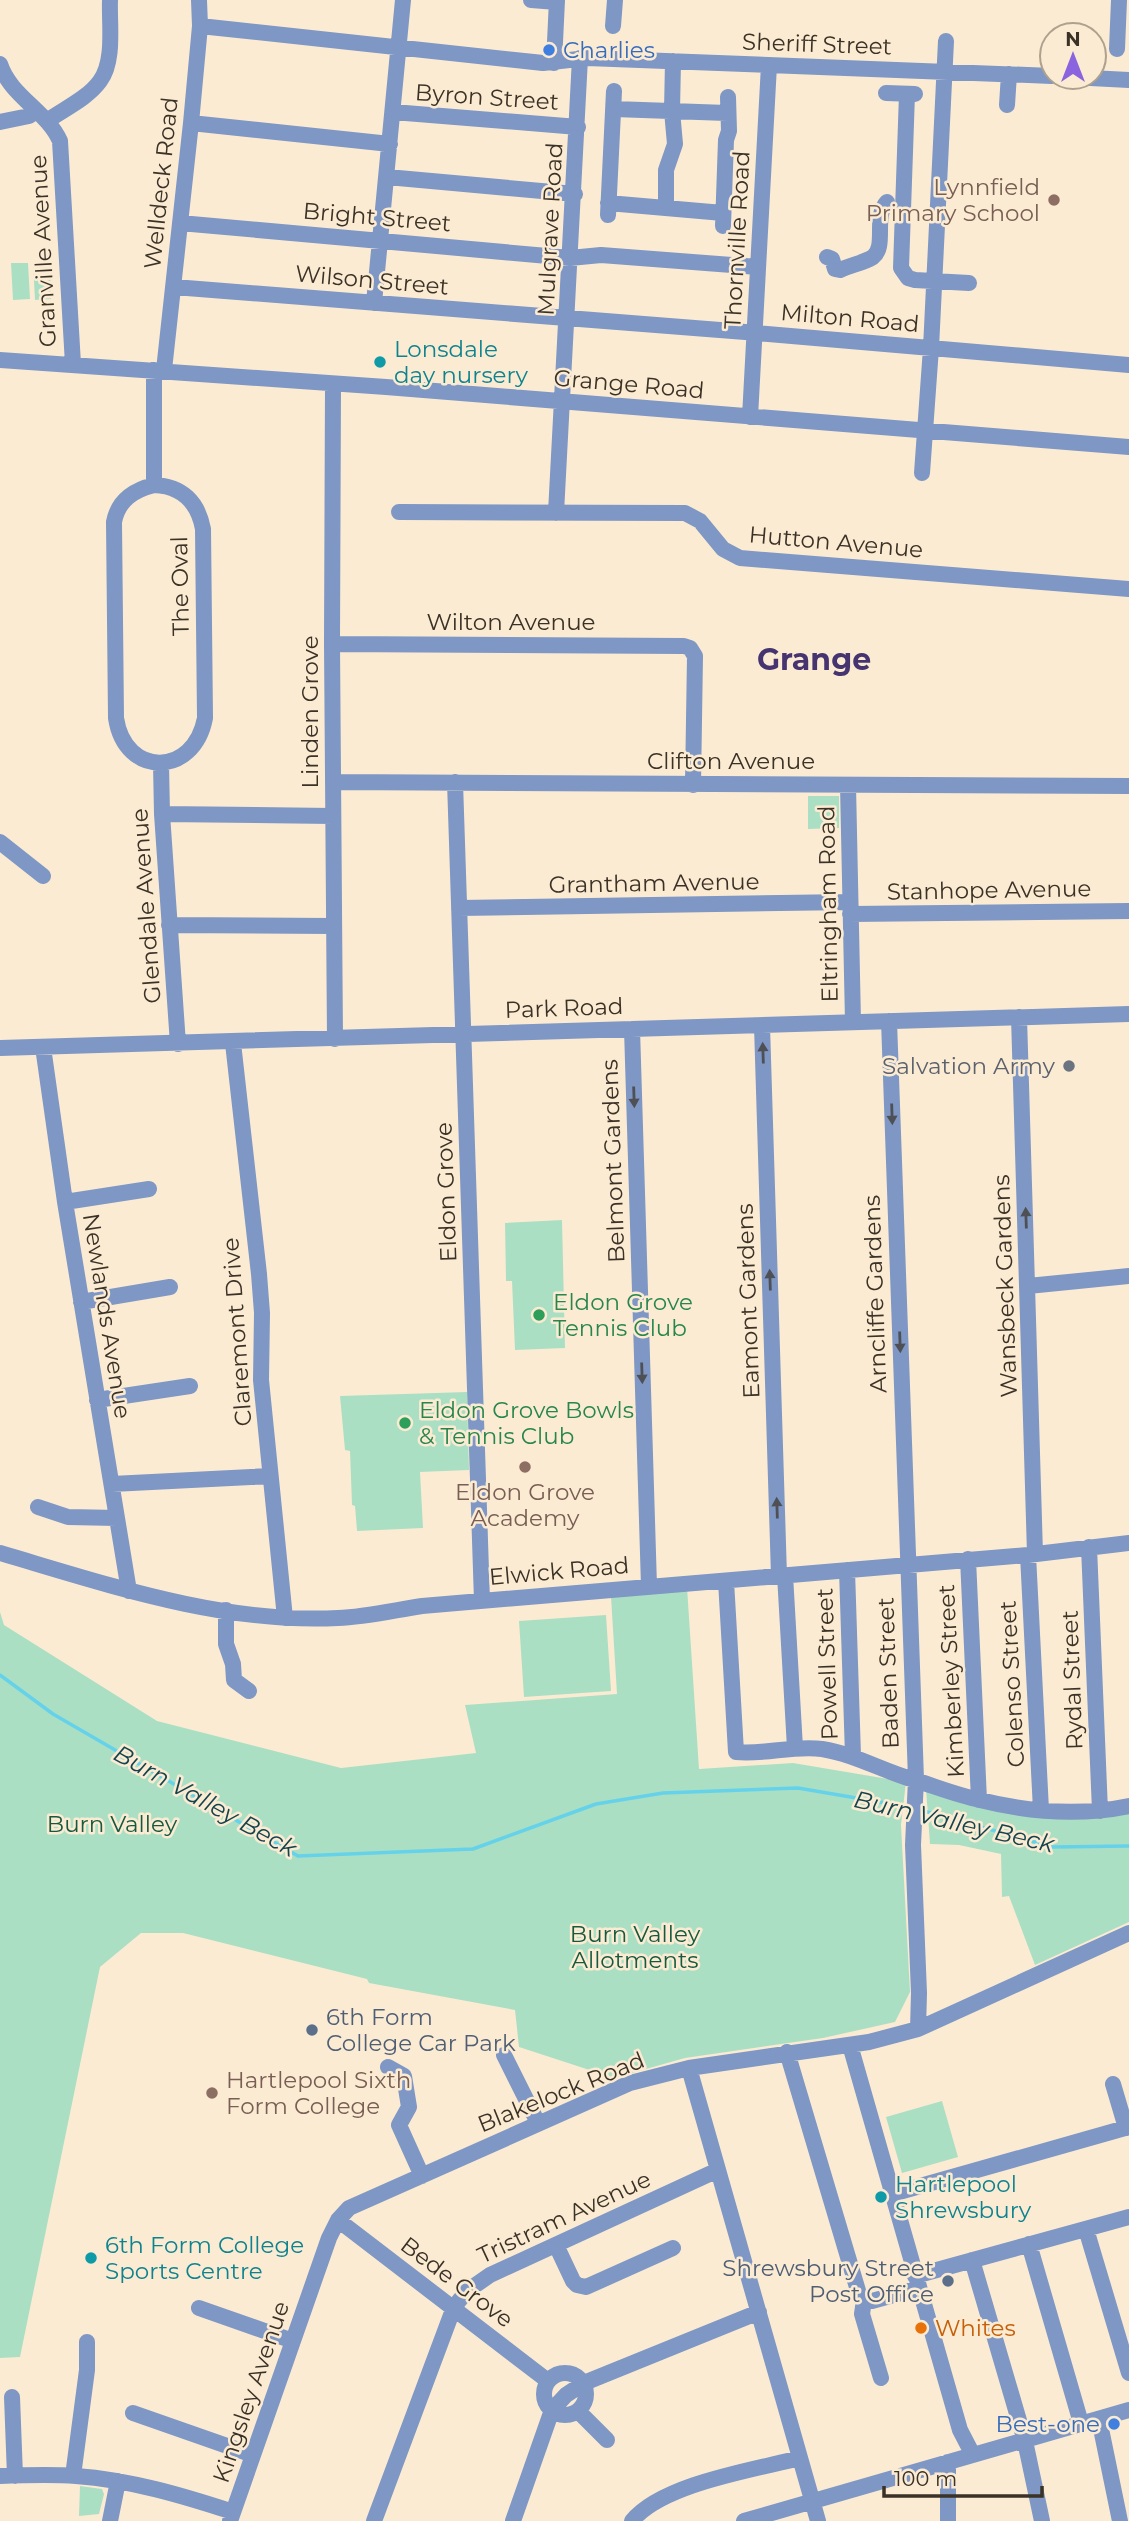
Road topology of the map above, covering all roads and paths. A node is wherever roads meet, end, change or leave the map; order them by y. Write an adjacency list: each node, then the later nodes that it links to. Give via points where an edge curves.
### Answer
1 (110, 0): 29 (street, Granville Avenue, via 102,80)
2 (199, 0): 8 (street, Welldeck Road)
3 (403, 0): 11 (street)
4 (531, 0): 7 (street)
5 (615, 0): 9 (street)
6 (1119, 0): 12 (street)
7 (557, 1): 15 (street)
8 (200, 26): 11 (street, Sheriff Street); 31 (street, Welldeck Road)
9 (613, 26)
10 (946, 41): 18 (street)
11 (398, 48): 15 (street, Sheriff Street); 28 (street)
12 (1117, 49)
13 (580, 58): 14 (street, Sheriff Street); 15 (street, Sheriff Street); 32 (street, Mulgrave Road)
14 (673, 61): 17 (street, Sheriff Street); 27 (street)
15 (554, 63)
16 (0, 64): 29 (street)
17 (769, 65): 18 (street, Sheriff Street); 44 (street, Thornville Road)
18 (944, 71): 19 (street, Sheriff Street); 45 (street)
19 (1009, 74): 20 (street, Sheriff Street); 25 (street)
20 (1038, 75)
21 (1108, 79): 22 (street)
22 (1129, 80)
23 (614, 91): 26 (street)
24 (886, 93): 40 (street, via 912,94)
25 (1007, 105)
26 (614, 109): 27 (street); 37 (street, via 608,209)
27 (672, 111): 37 (street, via 675,144 665,175); 37 (street, via 728,105 723,220)
28 (393, 112): 32 (street, Byron Street); 33 (street)
29 (41, 116): 30 (street); 53 (street, Granville Avenue, via 56,132 61,150)
30 (0, 122)
31 (191, 123): 33 (street); 38 (street, Welldeck Road)
32 (578, 127): 35 (street, Mulgrave Road)
33 (390, 144): 34 (street)
34 (387, 177): 35 (street); 41 (street)
35 (575, 194): 43 (street, Mulgrave Road)
36 (887, 202): 39 (street, via 880,210)
37 (666, 208)
38 (180, 223): 41 (street, Bright Street); 47 (street, Welldeck Road)
39 (880, 232): 40 (street); 42 (street, via 873,257 840,270)
40 (901, 233): 45 (street, via 904,274)
41 (380, 240): 43 (street, Bright Street); 48 (street)
42 (827, 257)
43 (570, 258): 44 (street, Bright Street, via 601,255); 49 (street, Mulgrave Road)
44 (758, 267): 50 (street, Thornville Road)
45 (934, 281): 46 (street); 51 (street)
46 (969, 283)
47 (174, 287): 48 (street, Wilson Street); 55 (street, Welldeck Road)
48 (374, 303): 49 (street, Wilson Street)
49 (567, 319): 50 (street, Milton Road); 57 (street, Mulgrave Road)
50 (755, 332): 51 (street, Milton Road); 58 (street, Thornville Road)
51 (931, 348): 54 (street, Milton Road); 59 (street)
52 (0, 360): 53 (street, Grange Road)
53 (73, 364): 55 (street, Grange Road)
54 (1129, 365)
55 (159, 370): 56 (street, Grange Road); 62 (street, Welldeck Road)
56 (333, 384): 57 (street, Grange Road); 66 (street, Linden Grove)
57 (562, 402): 58 (street, Grange Road); 64 (street)
58 (750, 417): 59 (street, Grange Road)
59 (926, 431): 60 (street, Grange Road); 61 (street)
60 (1129, 447)
61 (922, 473)
62 (154, 485): 67 (street, via 130,494 114,522 116,718 131,751); 67 (street, The Oval, via 187,496 199,512 203,529 205,718 194,746 177,760)
63 (399, 512): 64 (street, Hutton Avenue)
64 (556, 513): 65 (street, Hutton Avenue, via 685,513 700,521 723,549 740,558)
65 (1129, 589)
66 (332, 644): 68 (street, Linden Grove); 70 (street, Wilton Avenue, via 690,648 695,656)
67 (161, 764): 73 (street, Glendale Avenue)
68 (333, 782): 69 (street, Clifton Avenue); 74 (street, Linden Grove)
69 (455, 782): 70 (street, Clifton Avenue); 77 (street, Eldon Grove)
70 (693, 785): 71 (street, Clifton Avenue)
71 (848, 785): 72 (street, Clifton Avenue); 78 (street, Eltringham Road)
72 (1129, 786)
73 (162, 814): 74 (street); 80 (street, Glendale Avenue)
74 (333, 816): 81 (street, Linden Grove)
75 (0, 842): 76 (street)
76 (43, 876)
77 (459, 908): 78 (street, Grantham Avenue); 88 (street, Eldon Grove)
78 (850, 908): 79 (street, Stanhope Avenue); 85 (street, Eltringham Road)
79 (1129, 911)
80 (169, 925): 81 (street); 91 (street, Glendale Avenue)
81 (333, 926): 89 (street, Linden Grove)
82 (1129, 1014): 83 (street, Park Road)
83 (1019, 1017): 84 (street, Park Road); 97 (street, Wansbeck Gardens, one-way to 83)
84 (889, 1021): 85 (street, Park Road); 111 (street, Arncliffe Gardens, one-way to 111)
85 (853, 1022): 86 (street, Park Road)
86 (762, 1026): 87 (street, Park Road); 113 (street, Eamont Gardens, one-way to 86)
87 (632, 1029): 88 (street, Park Road); 115 (street, Belmont Gardens, one-way to 115)
88 (464, 1035): 89 (street, Park Road); 117 (street, Eldon Grove)
89 (334, 1039): 90 (street, Park Road)
90 (233, 1042): 91 (street, Park Road); 102 (street, Claremont Drive, via 259,1274 261,1380)
91 (178, 1044): 92 (street, Park Road)
92 (43, 1047): 93 (street, Park Road); 95 (street, Newlands Avenue)
93 (0, 1048)
94 (149, 1189): 95 (street)
95 (65, 1202): 99 (street, Newlands Avenue)
96 (1129, 1276): 97 (street)
97 (1028, 1286): 109 (street, Wansbeck Gardens)
98 (170, 1287): 99 (street)
99 (80, 1301): 101 (street, Newlands Avenue)
100 (190, 1386): 101 (street)
101 (97, 1400): 103 (street, Newlands Avenue)
102 (270, 1476): 103 (street); 119 (street, Claremont Drive)
103 (112, 1484): 105 (street, Newlands Avenue)
104 (45, 1505): 105 (street, via 68,1517)
105 (117, 1518): 116 (street, Newlands Avenue)
106 (1129, 1543): 107 (street, Elwick Road)
107 (1089, 1547): 109 (street, Elwick Road); 127 (street, Rydal Street)
108 (0, 1553): 116 (street, Elwick Road)
109 (1032, 1555): 110 (street, Elwick Road); 126 (street, Colenso Street)
110 (968, 1559): 111 (street, Elwick Road); 124 (street, Kimberley Street)
111 (907, 1565): 112 (street, Elwick Road); 123 (street, Baden Street)
112 (847, 1570): 113 (street, Elwick Road); 122 (street, Powell Street)
113 (782, 1576): 114 (street, Elwick Road); 121 (street, Eamont Gardens)
114 (726, 1581): 115 (street, Elwick Road); 121 (street, via 736,1752)
115 (649, 1586): 117 (street, Elwick Road)
116 (129, 1591): 118 (street, Elwick Road)
117 (482, 1601): 119 (street, Elwick Road, via 340,1618)
118 (226, 1610): 119 (street, Elwick Road); 120 (street, via 226,1644 233,1664 229,1682)
119 (285, 1618)
120 (249, 1691)
121 (795, 1748): 122 (street)
122 (853, 1756): 123 (street)
123 (916, 1779): 124 (street); 129 (street, Baden Street)
124 (979, 1800): 126 (street)
125 (1129, 1806): 127 (street)
126 (1041, 1810): 127 (street)
127 (1100, 1811)
128 (1129, 1933): 129 (street, Blakelock Road)
129 (918, 2029): 130 (street, Blakelock Road)
130 (850, 2045): 131 (street, Blakelock Road); 140 (street)
131 (787, 2052): 134 (street, Blakelock Road); 150 (street)
132 (504, 2055): 136 (street)
133 (388, 2067): 139 (street, via 404,2076 409,2107 400,2125)
134 (689, 2068): 136 (street, Blakelock Road, via 630,2083); 138 (street)
135 (1113, 2084): 137 (street)
136 (538, 2123): 139 (street, Blakelock Road)
137 (1128, 2128): 140 (street)
138 (718, 2170): 146 (street, Tristram Avenue); 153 (street)
139 (422, 2176): 142 (street, Blakelock Road, via 349,2208)
140 (892, 2194): 149 (street)
141 (1129, 2217): 143 (street)
142 (338, 2220): 144 (street, Blakelock Road); 151 (street, Bede Grove)
143 (1086, 2229): 145 (street); 156 (street)
144 (329, 2238): 154 (street, Kingsley Avenue)
145 (1029, 2244): 148 (street); 166 (street)
146 (556, 2245): 147 (street, via 573,2281 586,2287); 151 (street, Tristram Avenue, via 490,2275)
147 (673, 2248)
148 (972, 2260): 149 (street); 168 (street)
149 (917, 2282): 150 (street, via 872,2301); 170 (street, via 960,2430)
150 (864, 2300): 157 (street, via 862,2314)
151 (454, 2307): 158 (street, Bede Grove); 179 (street, Tristram Avenue)
152 (199, 2308): 154 (street)
153 (759, 2312): 159 (street); 171 (street)
154 (293, 2341): 169 (street, Kingsley Avenue)
155 (88, 2342): 174 (street)
156 (1129, 2373)
157 (881, 2378)
158 (548, 2381): 159 (street, via 565,2373); 161 (street, via 544,2396)
159 (584, 2383): 161 (street); 163 (street, via 586,2394)
160 (12, 2397): 173 (street)
161 (552, 2410): 163 (street, via 563,2415); 180 (street)
162 (1129, 2410): 165 (street)
163 (578, 2411): 167 (street)
164 (133, 2412): 169 (street)
165 (1099, 2419): 166 (street); 186 (street)
166 (1081, 2423): 168 (street)
167 (607, 2440)
168 (1025, 2441): 170 (street); 185 (street)
169 (253, 2455): 177 (street, Kingsley Avenue)
170 (972, 2455): 172 (street)
171 (800, 2458): 176 (street); 181 (street, via 674,2491)
172 (948, 2462): 176 (street); 184 (street)
173 (8, 2476): 174 (street)
174 (73, 2476): 175 (street)
175 (118, 2481): 177 (street, via 172,2493); 178 (street)
176 (812, 2502): 182 (street); 183 (street)
177 (231, 2516)
178 (110, 2521)
179 (373, 2521)
180 (513, 2521)
181 (632, 2521)
182 (744, 2521)
183 (818, 2521)
184 (948, 2521)
185 (1042, 2521)
186 (1120, 2521)

